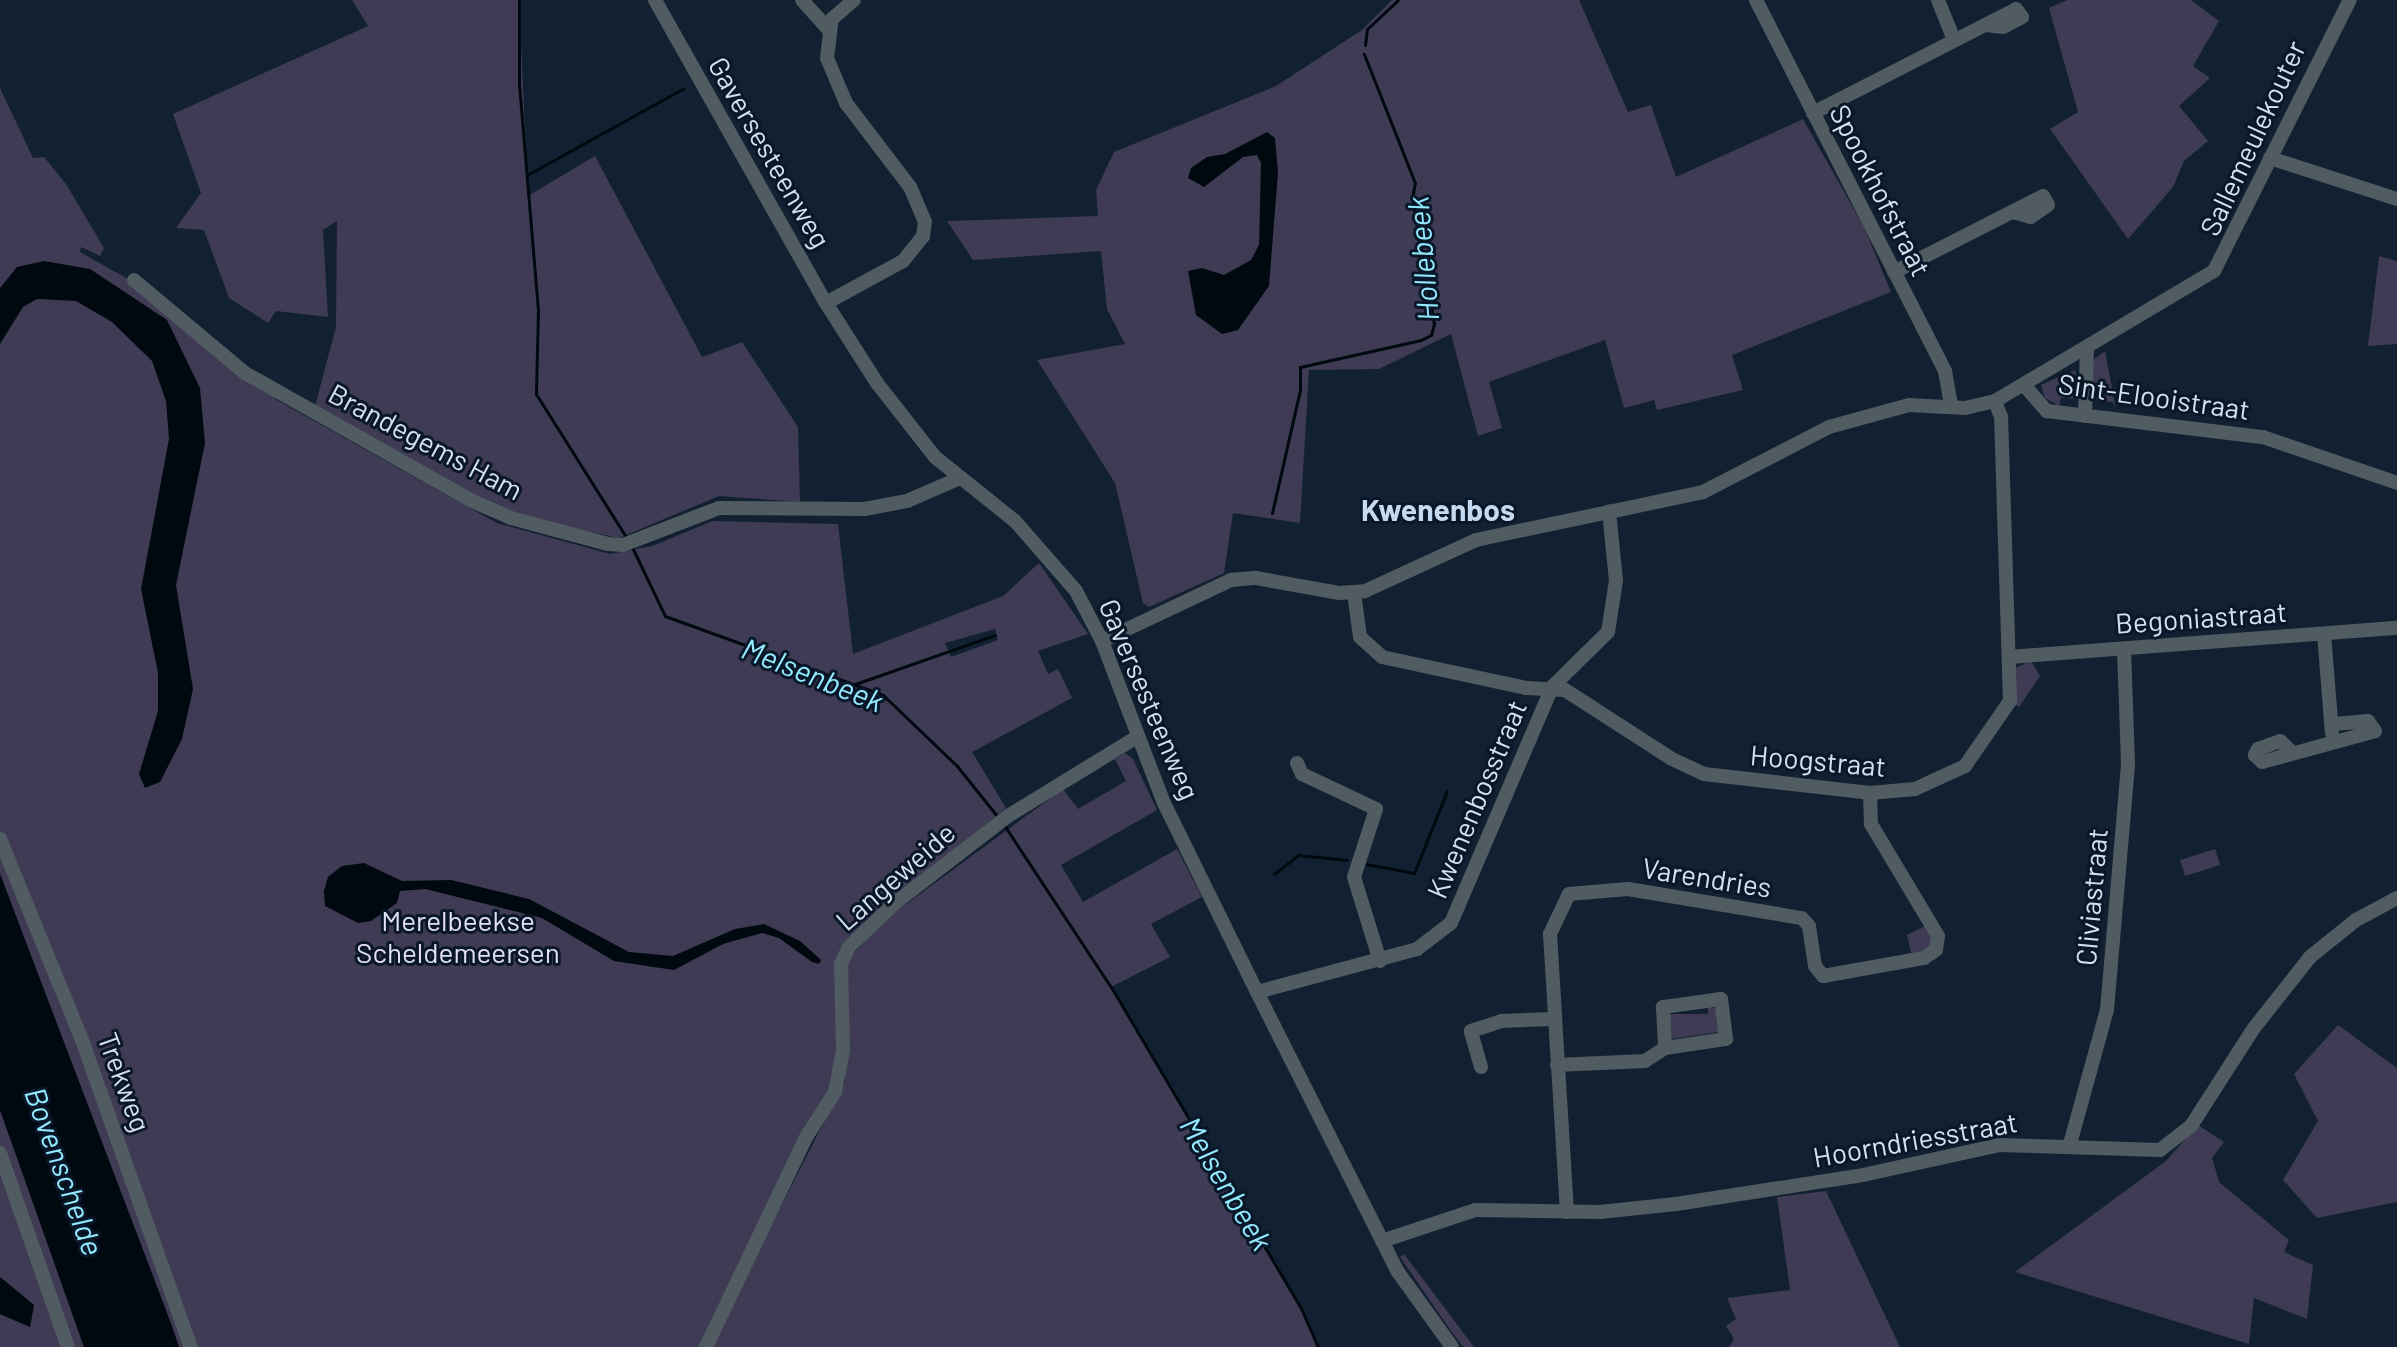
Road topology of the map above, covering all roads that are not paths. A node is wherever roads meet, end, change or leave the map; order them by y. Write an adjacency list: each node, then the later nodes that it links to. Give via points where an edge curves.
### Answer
1 (655, 0): 16 (street, Gaversesteenweg)
2 (802, 0): 8 (street)
3 (854, 0): 8 (street, via 838,11)
4 (1756, 0): 10 (street, Spookhofstraat)
5 (1938, 0): 9 (street)
6 (2345, 2): 11 (street, Sallemeulekouter)
7 (1986, 25): 9 (street)
8 (828, 29): 16 (street, via 827,58 834,79 910,187 925,222 923,236 903,261)
9 (1954, 40): 10 (street)
10 (1813, 113): 14 (street, Spookhofstraat)
11 (2270, 158): 12 (street); 17 (street, Sallemeulekouter, via 2214,271)
12 (2397, 199)
13 (2012, 212): 14 (street)
14 (1894, 272): 20 (street, Spookhofstraat, via 1945,371)
15 (134, 280): 22 (street, Brandegems Ham, via 245,373 511,518 630,542 719,508 865,509 907,501)
16 (826, 303): 22 (street, Gaversesteenweg, via 894,406 935,457)
17 (2087, 349): 18 (street, Sallemeulekouter); 21 (street)
18 (2024, 385): 19 (street, Sint-Elooistraat); 21 (street, Sint-Elooistraat, via 2047,411)
19 (1995, 401): 20 (street, Sint-Elooistraat, via 1965,408); 30 (street, Hoogstraat, via 2001,417)
20 (1951, 405): 24 (street, Sint-Elooistraat, via 1909,405 1829,427 1703,492)
21 (2085, 416): 23 (street, Sint-Elooistraat, via 2263,437)
22 (960, 478): 28 (street, Gaversesteenweg, via 1015,521 1048,556 1076,591)
23 (2397, 483)
24 (1609, 511): 25 (street, Sint-Elooistraat, via 1476,540); 31 (street, Kwenenbosstraat, via 1616,560 1611,621 1599,646)
25 (1354, 593): 28 (street, via 1256,578 1231,580); 31 (street, Hoogstraat, via 1360,637 1382,657 1526,688)
26 (2397, 628): 27 (street, Begoniastraat)
27 (2324, 634): 29 (street, Begoniastraat); 32 (street)
28 (1102, 641): 33 (street, Gaversesteenweg)
29 (2124, 649): 30 (street, Begoniastraat); 46 (street, Cliviastraat, via 2128,763 2107,1010)
30 (2009, 657): 37 (street, Hoogstraat, via 2010,701 1965,766 1915,789)
31 (1552, 687): 37 (street, Hoogstraat, via 1704,774); 40 (street, Kwenenbosstraat, via 1451,923 1430,943)
32 (2331, 724): 34 (street); 34 (street, via 2368,721 2375,727 2372,734)
33 (1137, 737): 41 (street, Gaversesteenweg); 52 (street, Langeweide, via 1006,818 885,911 845,954 839,994 842,1072 835,1092 805,1139)
34 (2332, 740): 35 (street)
35 (2292, 752)
36 (1297, 763): 40 (street, via 1302,774 1376,809 1354,877)
37 (1870, 793): 42 (street, Varendries, via 1871,824 1938,936 1931,955 1823,976 1815,966 1809,926 1802,918 1628,889 1612,894 1577,890 1569,894 1550,934)
38 (0, 839): 51 (street, Trekweg, via 82,1040)
39 (2397, 898): 46 (street, Hoorndriesstraat, via 2356,920 2310,957 2254,1028 2191,1126 2170,1145 2144,1152)
40 (1380, 961): 41 (street, Kwenenbosstraat)
41 (1257, 992): 49 (street, Gaversesteenweg)
42 (1554, 1019): 44 (street, Varendries); 45 (street, via 1501,1021 1471,1031)
43 (1665, 1048): 43 (street, via 1663,1007 1721,999 1726,1039); 44 (street, via 1645,1061)
44 (1557, 1065): 48 (street, Varendries)
45 (1481, 1067)
46 (2070, 1144): 48 (street, Hoorndriesstraat, via 1999,1145 1816,1183)
47 (0, 1153): 50 (street)
48 (1567, 1212): 49 (street, Hoorndriesstraat, via 1475,1210 1429,1221)
49 (1382, 1241): 53 (street, Gaversesteenweg)
50 (68, 1347)
51 (191, 1347)
52 (706, 1347)
53 (1452, 1347)

